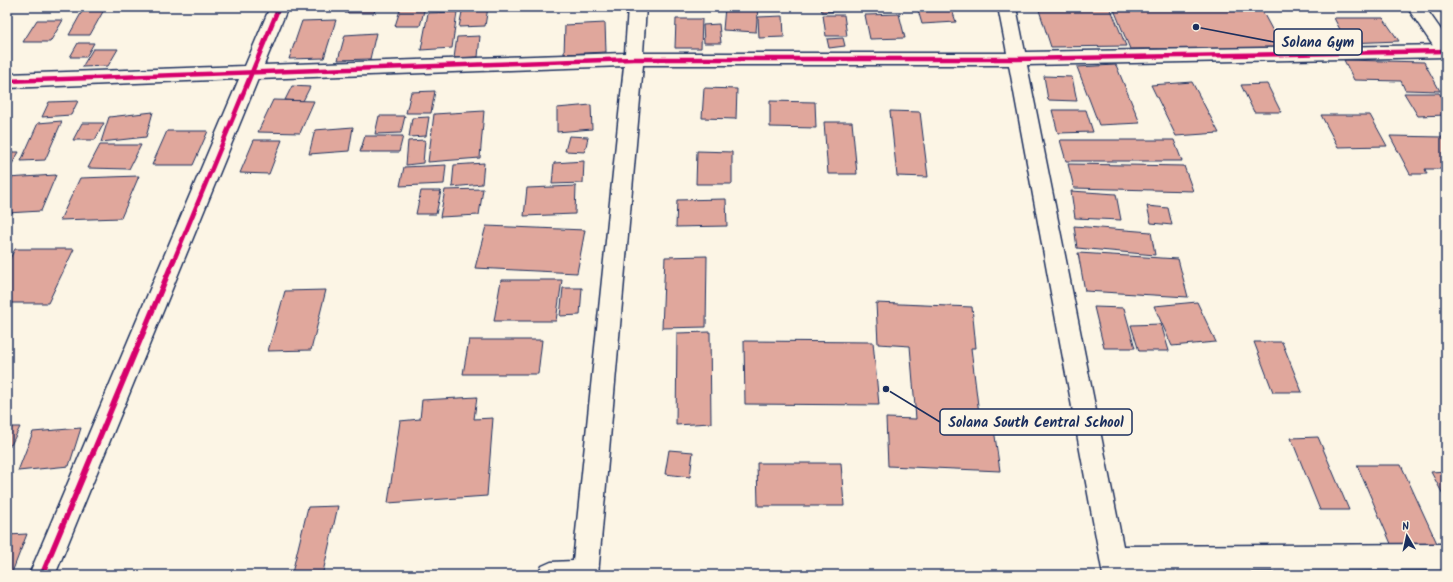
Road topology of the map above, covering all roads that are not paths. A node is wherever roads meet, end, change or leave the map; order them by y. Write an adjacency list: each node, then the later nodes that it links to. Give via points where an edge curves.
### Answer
1 (280, 7): 8 (street)
2 (637, 7): 6 (street)
3 (1007, 7): 7 (street)
4 (1416, 7): 5 (street)
5 (1446, 51): 7 (street)
6 (634, 59): 7 (street); 8 (street); 12 (street)
7 (1017, 59): 11 (street)
8 (253, 72): 9 (street); 13 (street)
9 (7, 81)
10 (1446, 556): 11 (street)
11 (1114, 567)
12 (585, 574): 14 (street)
13 (42, 575)
14 (551, 575)

